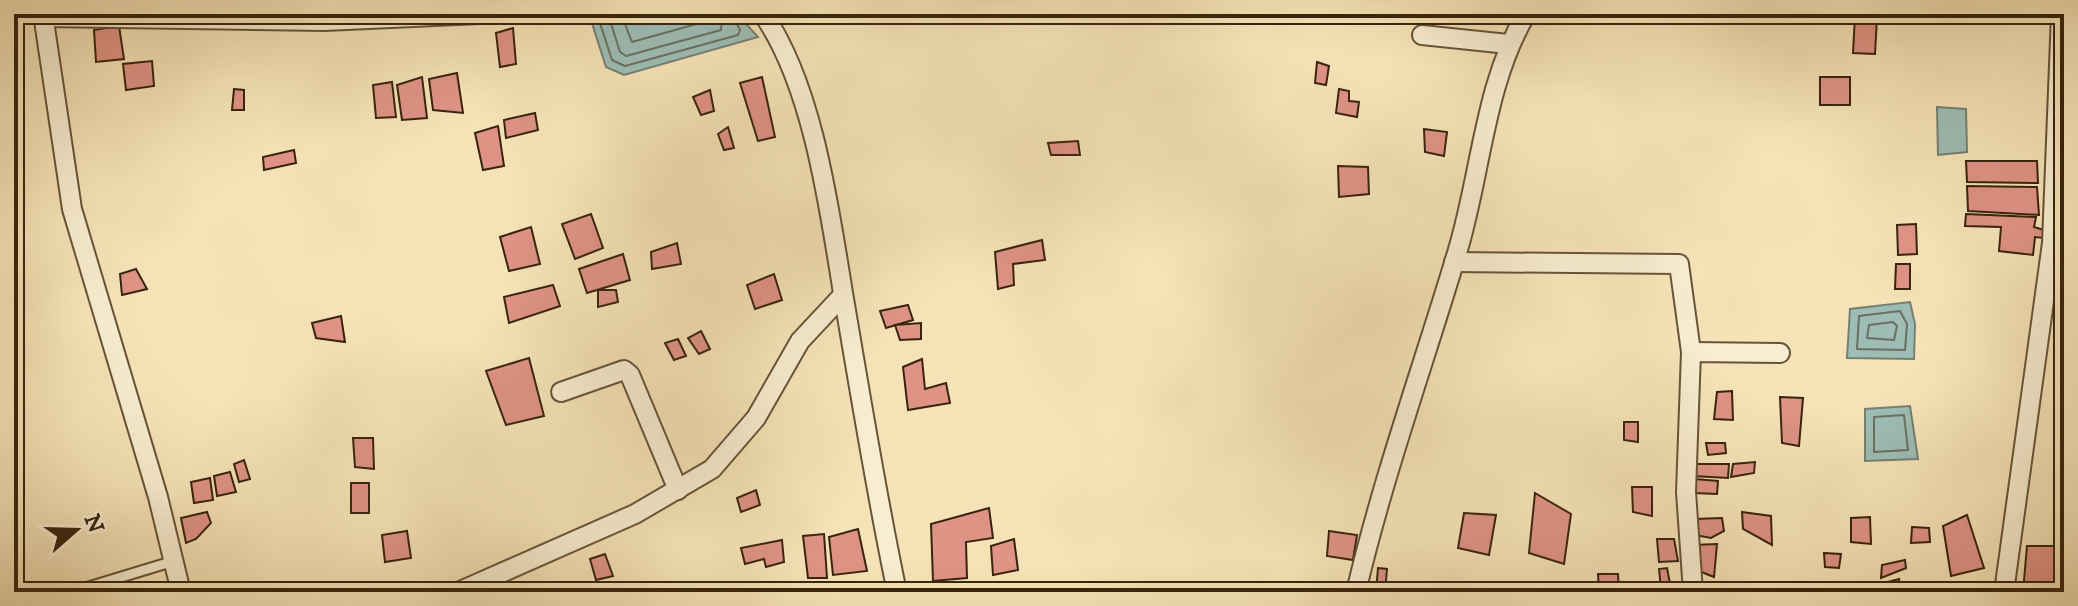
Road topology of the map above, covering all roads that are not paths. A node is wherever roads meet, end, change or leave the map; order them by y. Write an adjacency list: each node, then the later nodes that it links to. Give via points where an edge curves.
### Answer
1 (480, 14): 5 (street, via 324,21)
2 (763, 14): 9 (street, via 795,73 831,216)
3 (1526, 14): 7 (street)
4 (2061, 14): 21 (street, via 2052,243)
5 (44, 16): 14 (street, via 72,209)
6 (1422, 35): 7 (street)
7 (1508, 44): 8 (street)
8 (1454, 262): 10 (street, via 1679,264); 19 (street, via 1377,503)
9 (843, 295): 13 (street, via 800,341 771,395 737,441 712,469); 18 (street)
10 (1691, 352): 11 (street); 20 (street, via 1686,492)
11 (1780, 353)
12 (561, 392): 13 (street, via 624,370 630,375)
13 (678, 490): 17 (street)
14 (174, 561): 15 (lane); 16 (street)
15 (72, 592)
16 (181, 592)
17 (458, 592)
18 (897, 592)
19 (1356, 592)
20 (1693, 592)
21 (2004, 592)

